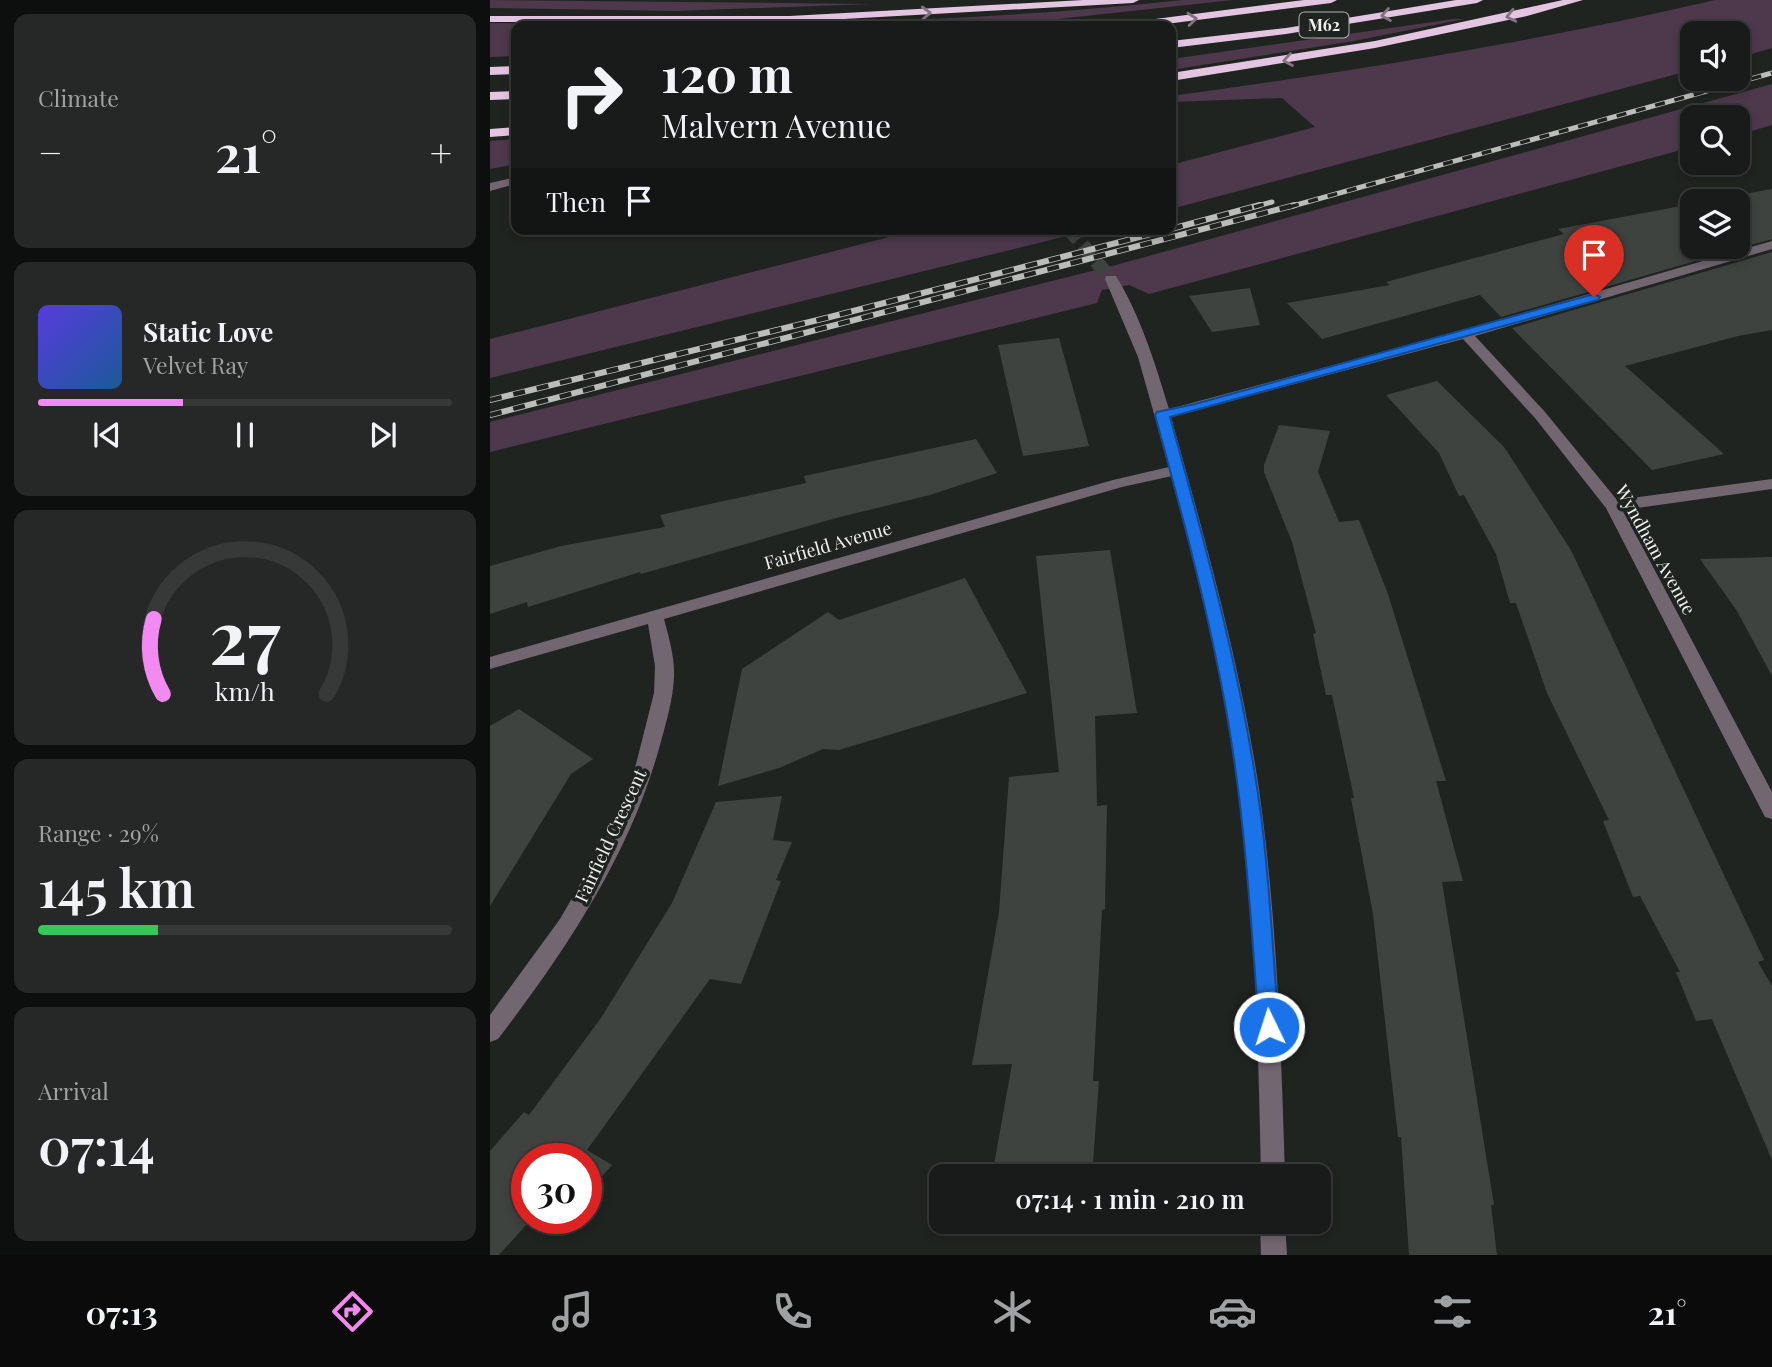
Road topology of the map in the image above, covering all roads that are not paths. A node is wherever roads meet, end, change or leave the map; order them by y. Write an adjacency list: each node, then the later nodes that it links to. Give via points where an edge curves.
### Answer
1 (1133, 0): 5 (highway, one-way to 1, via 790,19)
2 (1331, 0): 6 (highway, M62, one-way to 2)
3 (1477, 0): 7 (highway, M62, one-way to 7)
4 (1577, 0): 10 (highway, one-way to 10, via 1427,34)
5 (490, 19)
6 (1164, 21)
7 (1176, 44)
8 (511, 70): 9 (highway)
9 (490, 71)
10 (1176, 76)
11 (511, 95): 12 (highway)
12 (490, 96)
13 (511, 131): 14 (highway)
14 (490, 133)
15 (511, 181): 16 (street)
16 (490, 187)
17 (1772, 246): 19 (street)
18 (1111, 279): 20 (street, via 1132,318)
19 (1466, 334): 20 (street); 23 (street, Wyndham Avenue, via 1540,415)
20 (1162, 415): 21 (street)
21 (1178, 470): 24 (street, Fairfield Avenue); 28 (street, via 1223,652 1249,789 1269,1027)
22 (1772, 484): 23 (street)
23 (1613, 506): 26 (street, Wyndham Avenue)
24 (655, 616): 25 (street, Fairfield Avenue); 27 (street, Fairfield Crescent, via 665,677 650,751 635,796 571,920)
25 (490, 663)
26 (1772, 811)
27 (490, 1032)
28 (1273, 1164)
29 (1273, 1234): 30 (street)
30 (1274, 1255)

